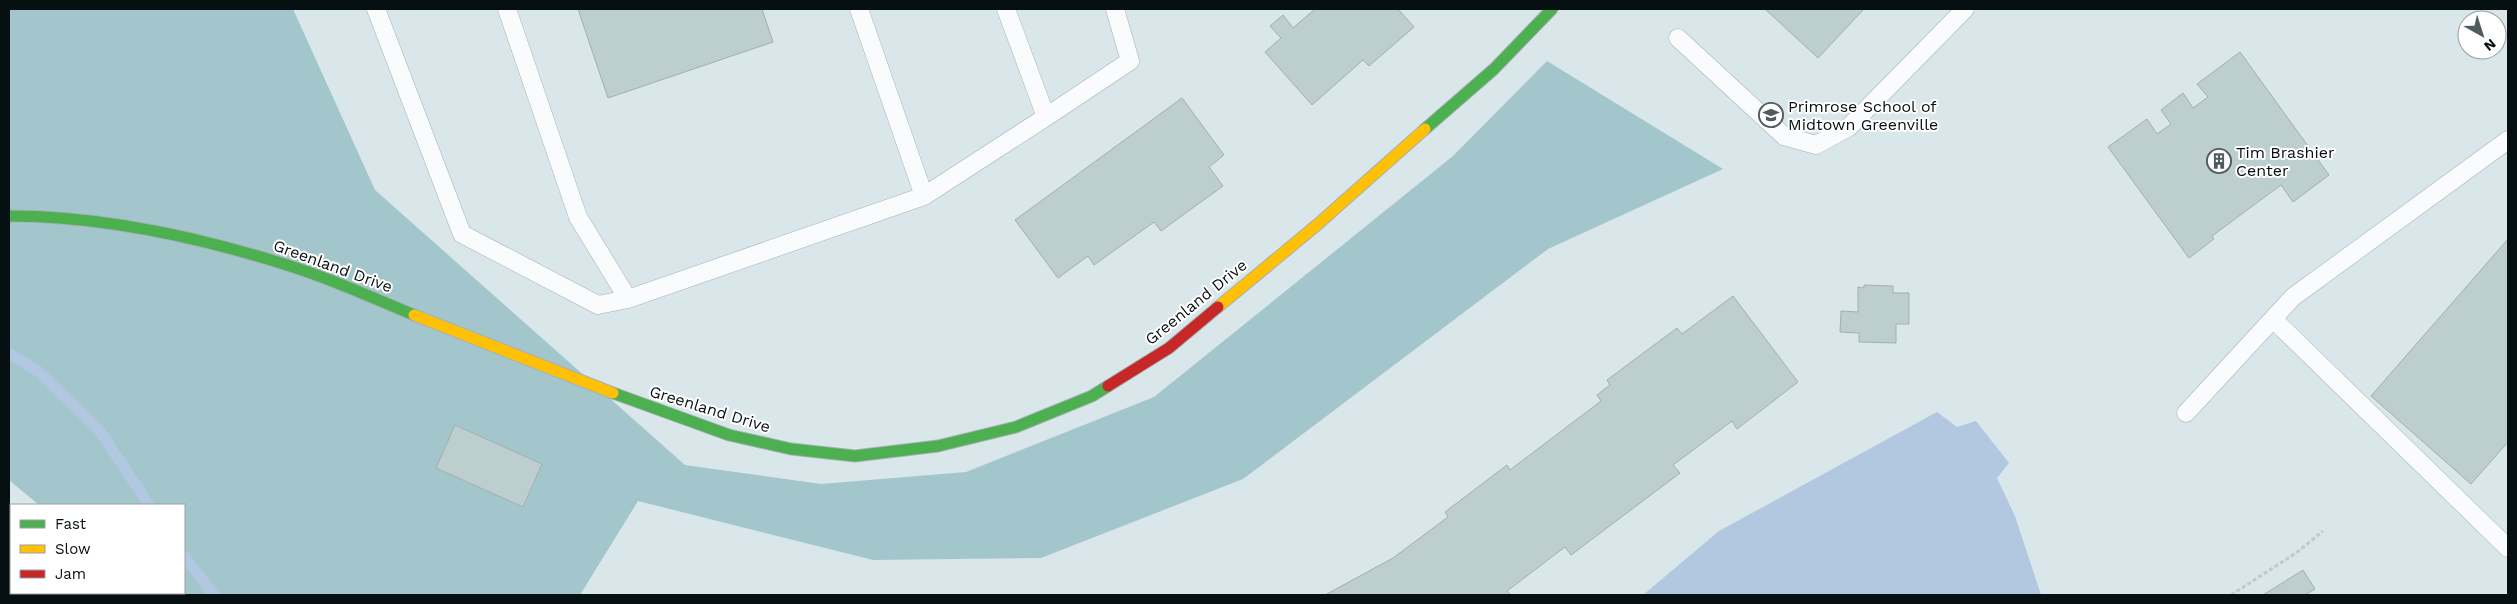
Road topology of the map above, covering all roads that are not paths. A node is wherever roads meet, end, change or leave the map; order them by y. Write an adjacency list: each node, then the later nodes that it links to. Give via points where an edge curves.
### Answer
1 (376, 9): 13 (lane, via 462,234 598,306)
2 (507, 9): 13 (lane, via 578,217)
3 (859, 9): 11 (lane)
4 (1006, 9): 9 (lane)
5 (1115, 9): 9 (lane, via 1130,61)
6 (1552, 9): 12 (street, Greenland Drive, via 1494,69 1318,224 1169,348 1092,396 1016,427 938,446 855,456 791,450 729,435 661,412 291,266 194,239 119,224 49,216)
7 (1965, 9): 8 (lane, via 1849,127 1816,145 1784,136)
8 (1678, 38)
9 (1046, 116): 11 (lane)
10 (2508, 140): 14 (lane, via 2293,297)
11 (924, 196): 13 (lane)
12 (9, 216)
13 (628, 299)
14 (2273, 319): 15 (lane); 16 (lane)
15 (2186, 412)
16 (2508, 548)

